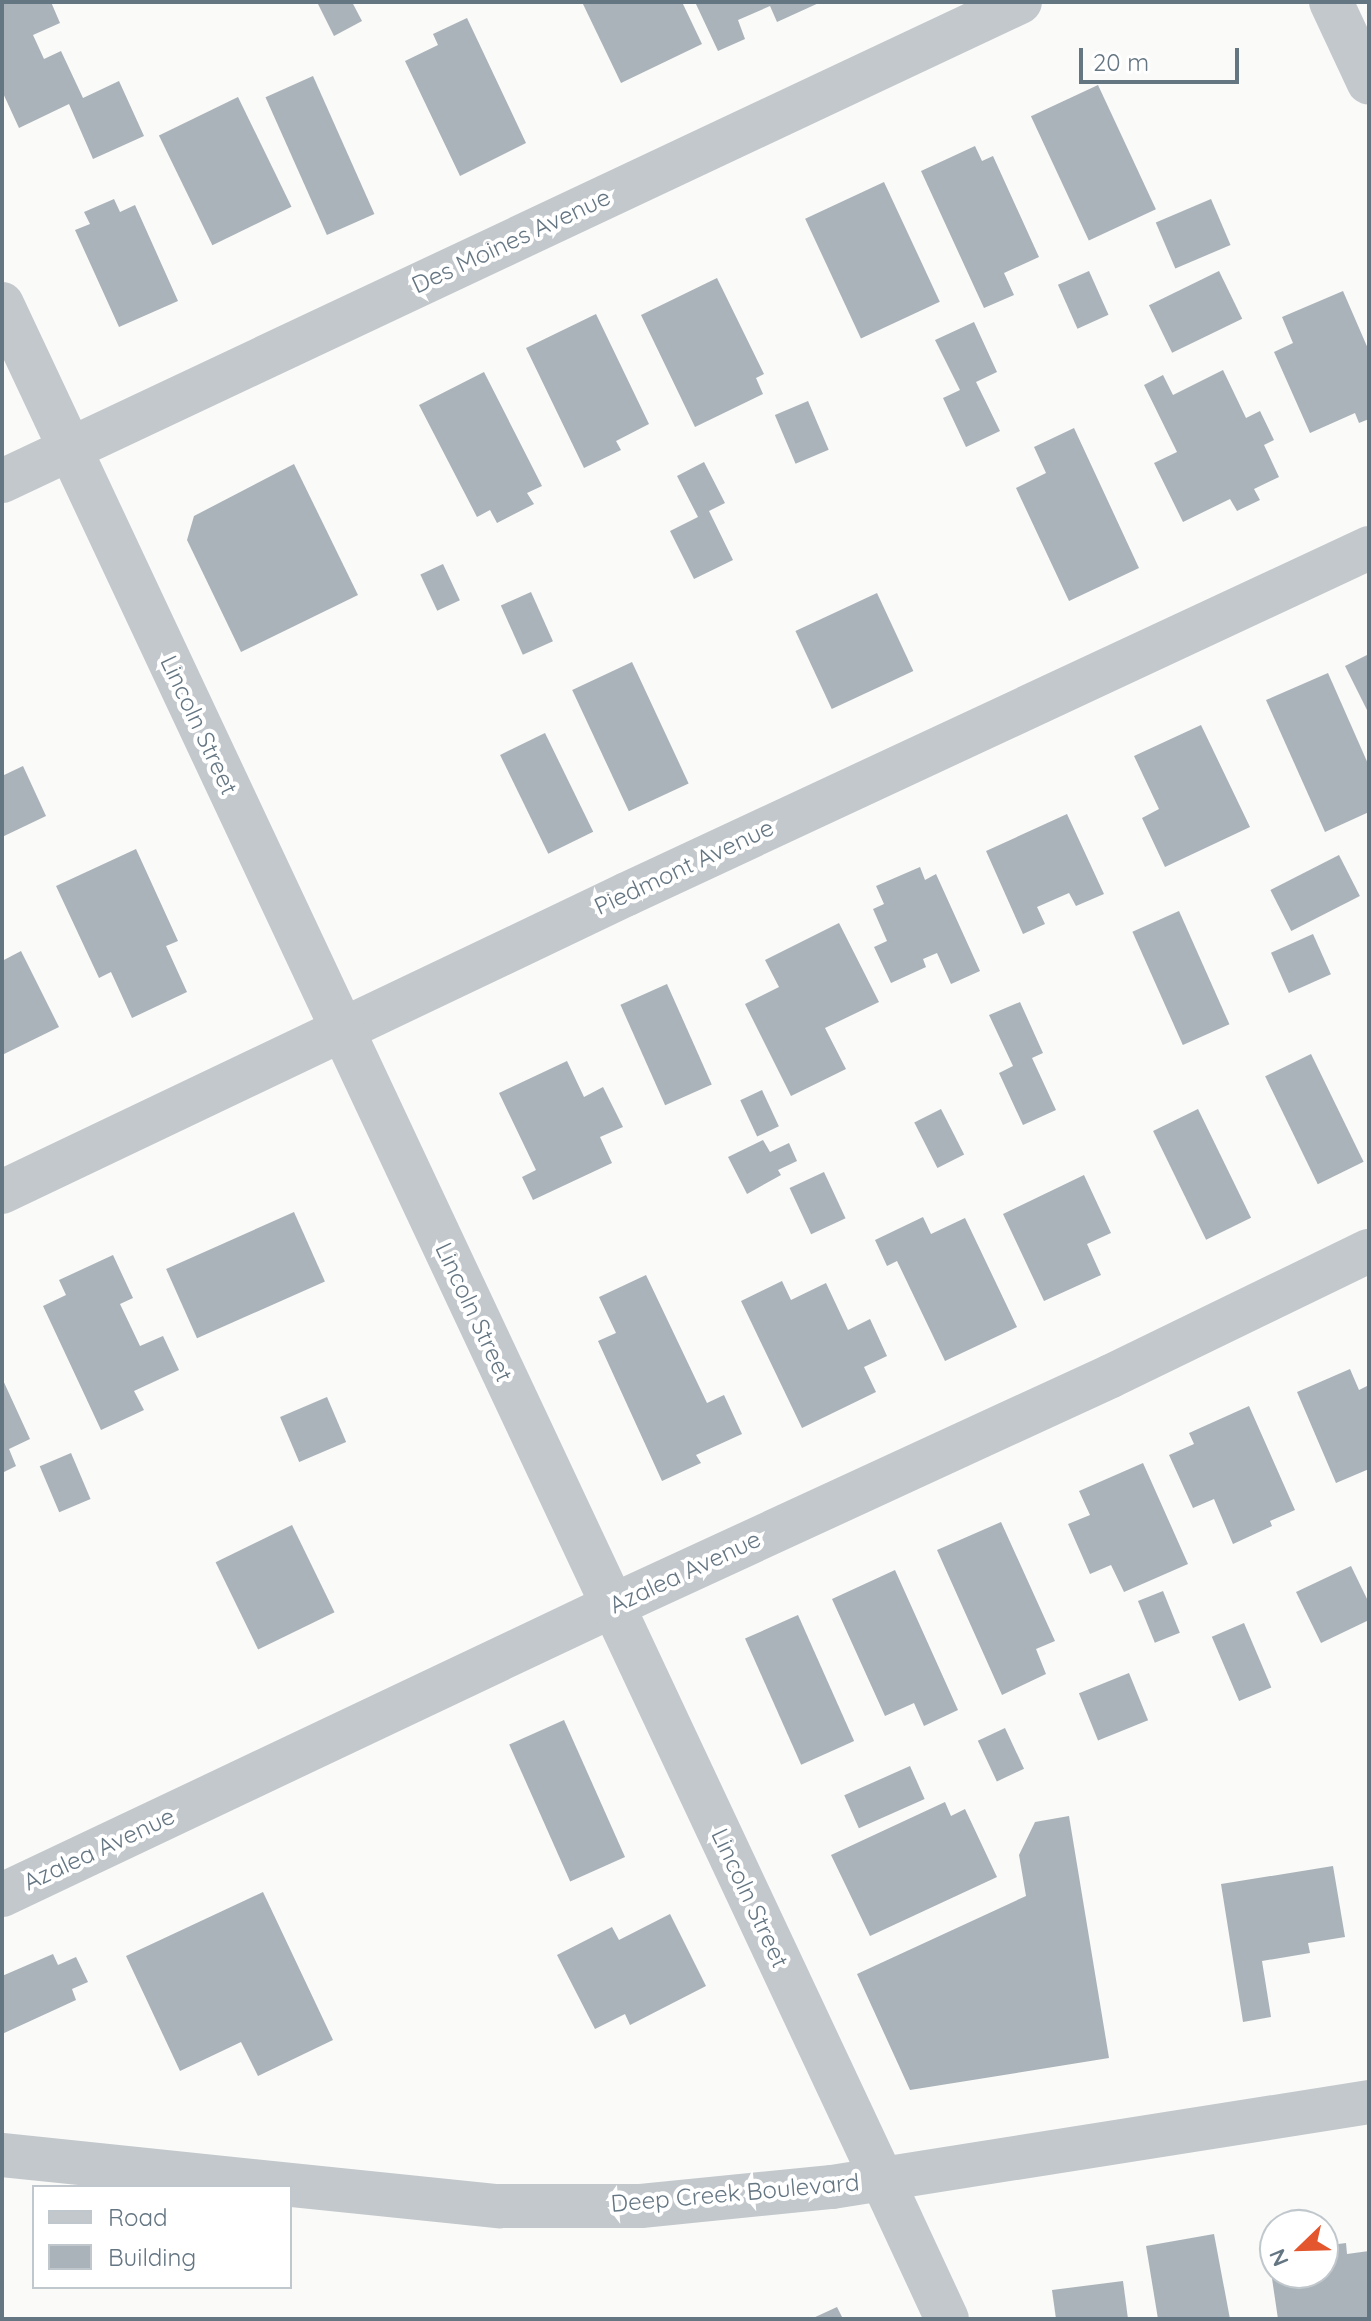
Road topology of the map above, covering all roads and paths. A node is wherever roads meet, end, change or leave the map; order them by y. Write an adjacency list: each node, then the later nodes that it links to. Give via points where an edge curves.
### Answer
1 (1020, 2): 5 (street, Des Moines Avenue)
2 (1331, 2): 3 (street)
3 (1369, 83)
4 (2, 304): 5 (street, Lincoln Street)
5 (69, 448): 6 (street, Des Moines Avenue); 8 (street, Lincoln Street)
6 (2, 481)
7 (1369, 548): 8 (street, Piedmont Avenue)
8 (342, 1032): 9 (street, Piedmont Avenue); 11 (street, Lincoln Street)
9 (2, 1192)
10 (1369, 1251): 11 (street, Azalea Avenue)
11 (612, 1606): 12 (street, Azalea Avenue); 15 (street, Lincoln Street)
12 (2, 1895)
13 (1369, 2102): 15 (street, Deep Creek Boulevard)
14 (2, 2155): 15 (street, Deep Creek Boulevard, via 499,2206 641,2206)
15 (882, 2179): 16 (street, Lincoln Street)
16 (947, 2319)

